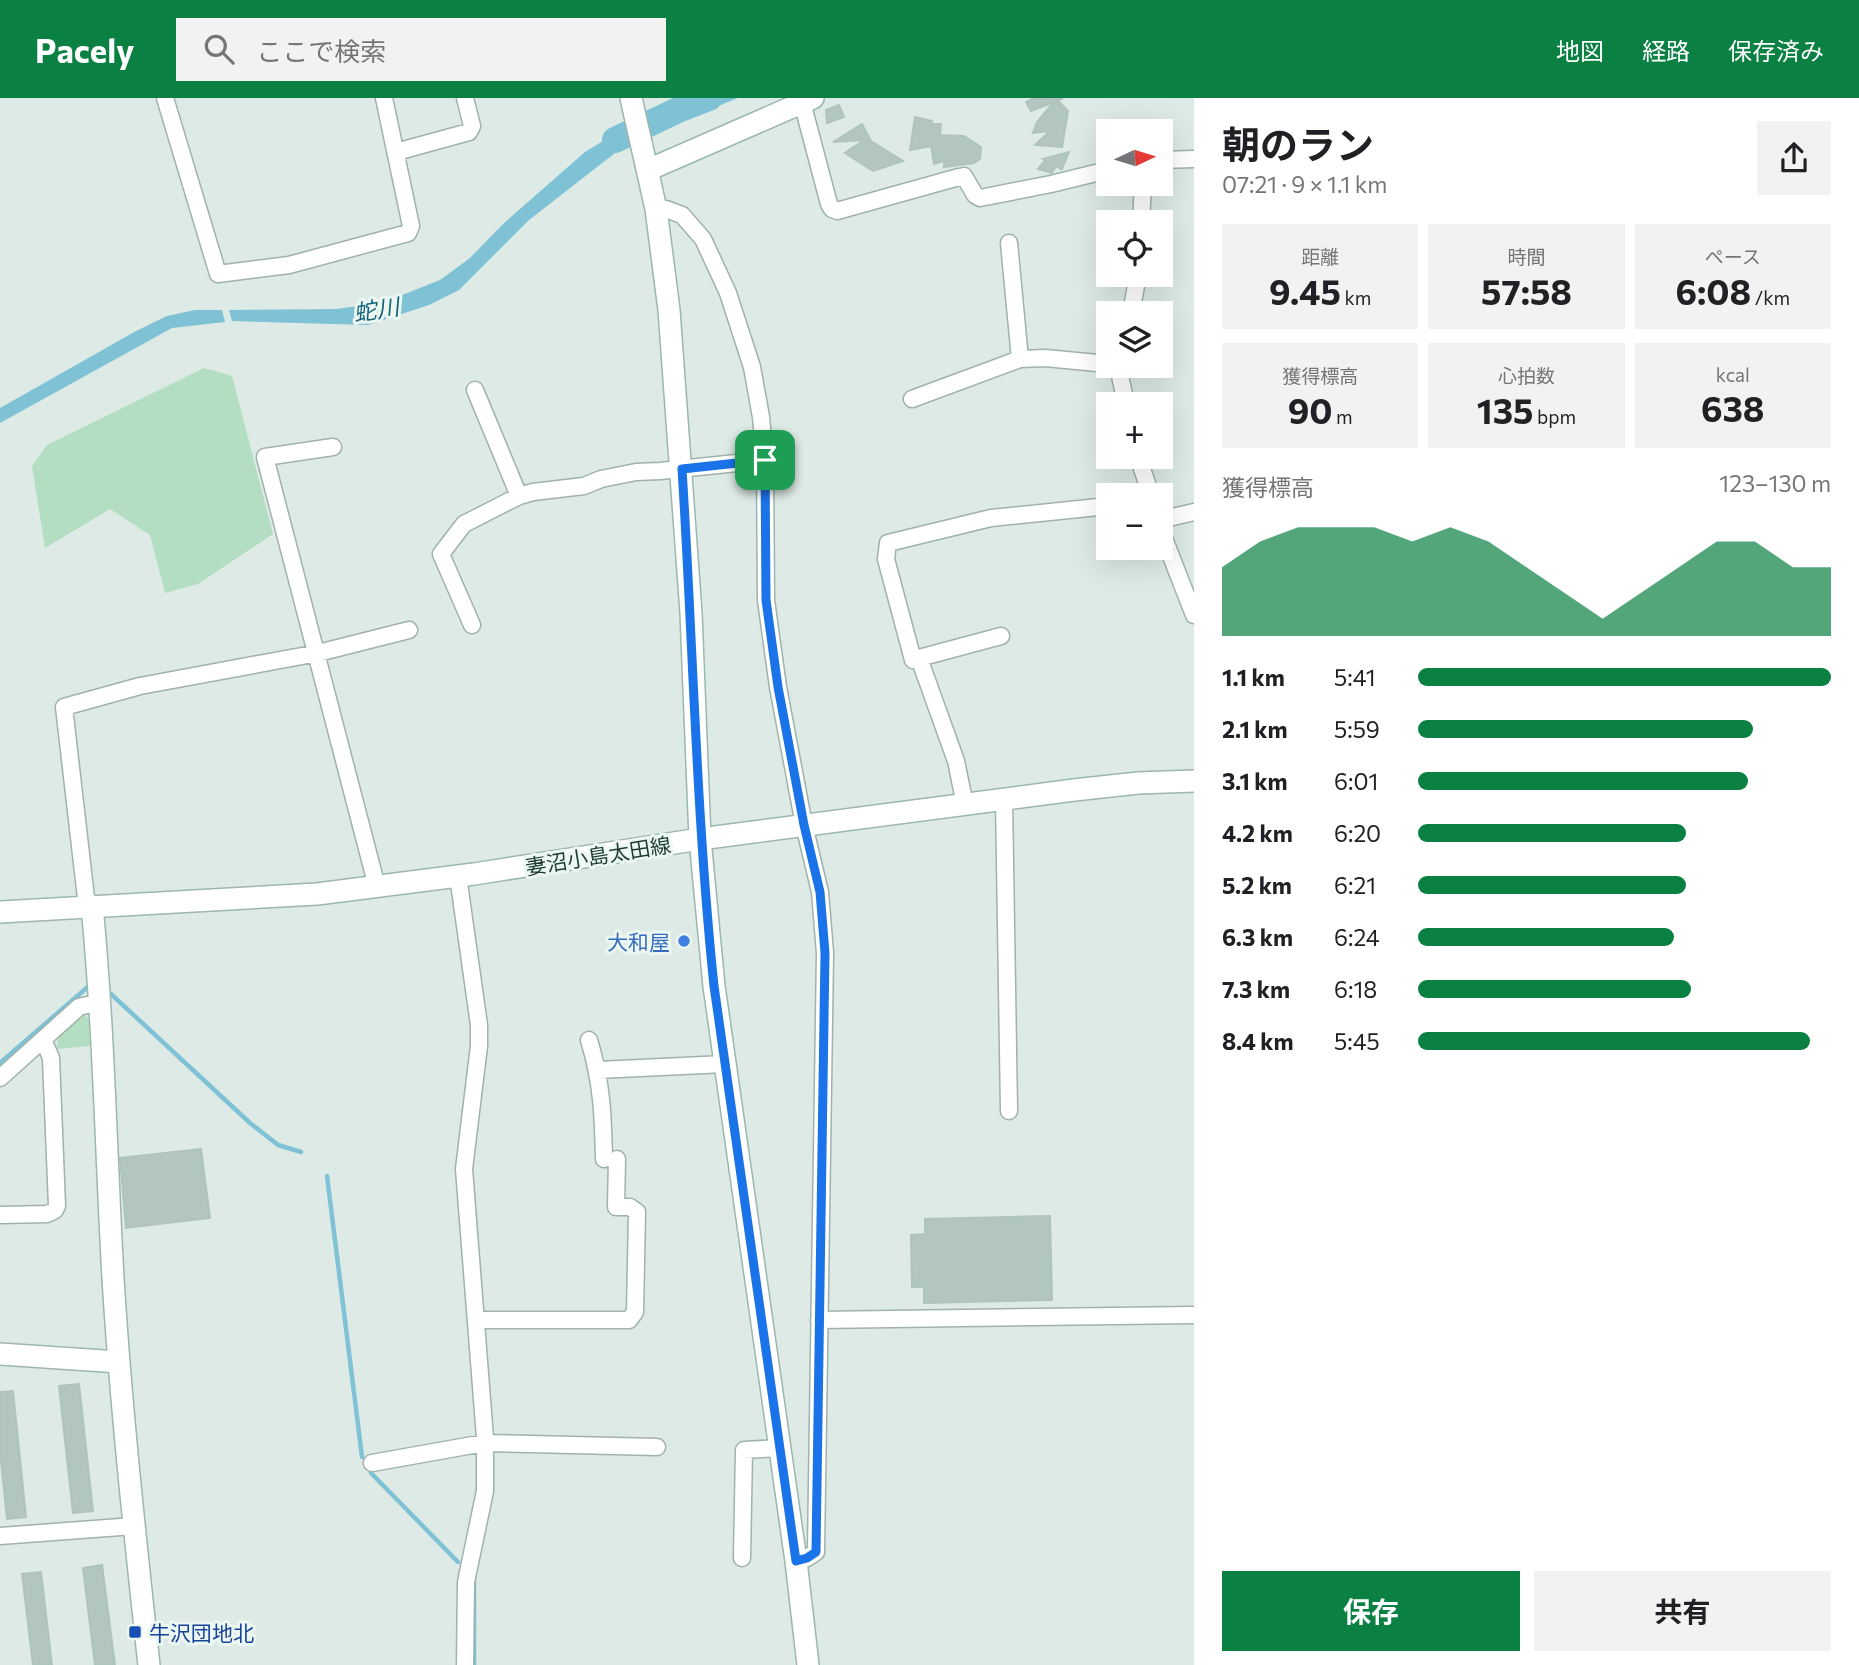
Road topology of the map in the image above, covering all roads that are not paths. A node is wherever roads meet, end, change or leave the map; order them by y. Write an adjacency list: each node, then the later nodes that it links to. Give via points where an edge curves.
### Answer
1 (165, 98): 6 (street, via 218,274 289,265 408,233 411,226)
2 (384, 98): 6 (street)
3 (465, 98): 6 (street, via 472,126 469,132)
4 (631, 98): 9 (main road)
5 (807, 100): 9 (main road); 10 (street, via 829,204 837,211 964,176 980,198)
6 (396, 152)
7 (1194, 159): 8 (street)
8 (1173, 160)
9 (647, 162): 11 (main road)
10 (1096, 173)
11 (656, 209): 18 (street, via 682,215 703,239 720,274 752,367); 19 (main road)
12 (1009, 243): 13 (street)
13 (1020, 359): 14 (street); 16 (street)
14 (1096, 363)
15 (475, 390): 20 (street)
16 (912, 399)
17 (332, 447): 29 (street, via 265,457)
18 (765, 460): 19 (street); 34 (street, via 766,600)
19 (682, 469): 20 (street, via 623,474 584,486); 35 (main road)
20 (519, 496): 26 (street, via 464,524 441,554)
21 (1096, 507): 30 (street, via 991,519 888,543 886,559 913,660)
22 (1194, 512): 23 (street)
23 (1173, 517)
24 (1173, 560): 25 (street)
25 (1194, 615)
26 (471, 625)
27 (409, 630): 29 (street)
28 (1001, 636): 30 (street)
29 (318, 653): 37 (street); 38 (street, via 140,686 64,707 86,898)
30 (919, 658): 33 (street, via 956,761)
31 (1194, 781): 32 (main road, 妻沼小島太田線, via 1138,783)
32 (1004, 800): 33 (main road, 妻沼小島太田線); 46 (street)
33 (965, 806): 34 (main road, 妻沼小島太田線)
34 (804, 825): 35 (main road, 妻沼小島太田線); 50 (street, via 820,892 825,953)
35 (700, 839): 36 (main road, 妻沼小島太田線); 43 (main road)
36 (458, 876): 37 (main road, 妻沼小島太田線); 49 (street, via 479,1025 464,1169)
37 (377, 887): 38 (main road, 妻沼小島太田線)
38 (92, 906): 39 (main road, 妻沼小島太田線); 40 (main road)
39 (0, 912)
40 (100, 1002): 41 (street, via 79,1007); 52 (main road)
41 (43, 1039): 45 (street); 47 (street, via 51,1058 57,1206 47,1214)
42 (589, 1040): 44 (street)
43 (725, 1064): 44 (street); 55 (main road)
44 (598, 1070): 49 (street, via 616,1207 637,1212 633,1317)
45 (0, 1078)
46 (1009, 1111)
47 (0, 1215)
48 (1194, 1315): 50 (street)
49 (476, 1320): 53 (street)
50 (819, 1320): 60 (street, via 816,1552)
51 (0, 1354): 52 (main road)
52 (118, 1363): 57 (main road)
53 (484, 1443): 54 (street); 56 (street); 62 (street, via 485,1491 466,1582)
54 (657, 1447)
55 (780, 1448): 59 (street, via 744,1450); 60 (main road)
56 (372, 1463)
57 (134, 1526): 58 (street); 61 (main road)
58 (0, 1536)
59 (743, 1558)
60 (796, 1561): 63 (main road)
61 (149, 1665)
62 (465, 1665)
63 (808, 1665)

